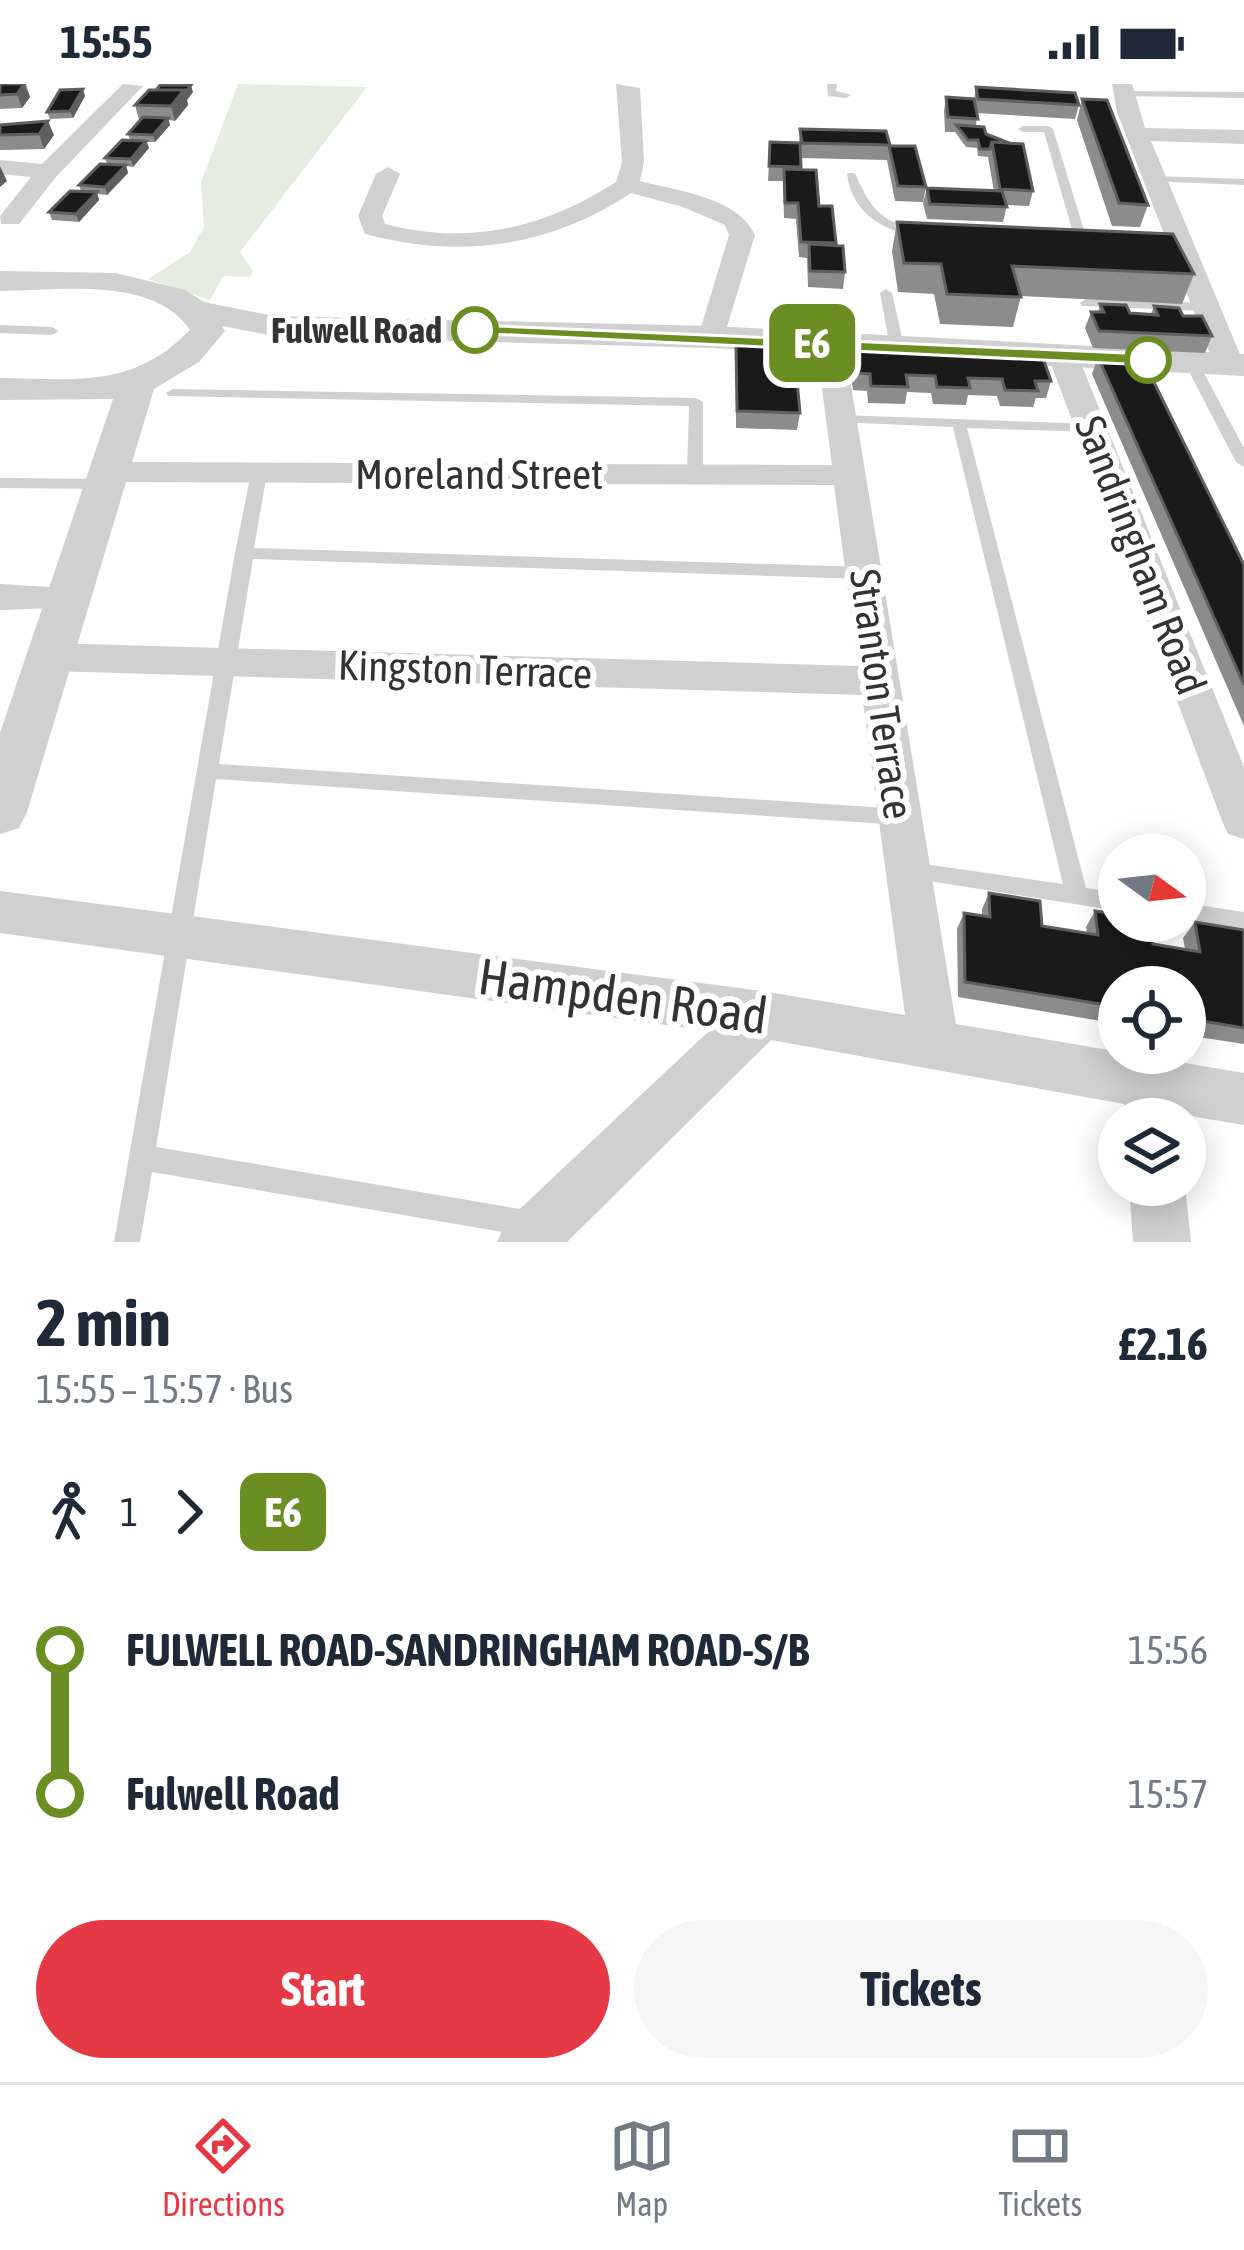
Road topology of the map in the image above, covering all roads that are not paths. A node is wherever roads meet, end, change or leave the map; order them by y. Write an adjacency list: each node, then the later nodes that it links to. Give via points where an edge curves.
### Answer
1 (149, 84): 4 (street)
2 (626, 84): 18 (street, via 633,162)
3 (832, 84): 7 (lane, via 831,94)
4 (133, 86): 5 (street); 13 (street)
5 (93, 89)
6 (1123, 89): 8 (lane); 10 (street)
7 (846, 95)
8 (1244, 95)
9 (1023, 128): 22 (lane, via 1048,129)
10 (1137, 134): 11 (street); 16 (street)
11 (1244, 136)
12 (0, 167): 13 (street)
13 (48, 172): 19 (street)
14 (388, 174): 18 (street, via 370,216 374,229 401,238 516,239 563,224)
15 (851, 175): 20 (lane, via 870,215 888,227)
16 (1154, 179): 17 (lane); 27 (street, via 1170,244)
17 (1244, 182)
18 (627, 185): 32 (street, via 736,221 742,236)
19 (10, 219)
20 (940, 237)
21 (1058, 239): 22 (lane)
22 (1081, 240): 23 (lane)
23 (1101, 241)
24 (0, 281): 28 (street, via 163,290)
25 (886, 293): 34 (lane)
26 (1086, 303): 27 (lane)
27 (1205, 308): 38 (street)
28 (201, 312): 29 (street); 35 (street, via 208,331)
29 (274, 326): 32 (street); 35 (street)
30 (0, 329): 31 (lane)
31 (52, 331)
32 (712, 337): 33 (street)
33 (830, 344): 34 (street); 41 (street, Stranton Terrace)
34 (897, 347): 36 (street)
35 (190, 354): 39 (street)
36 (1064, 356): 37 (street); 43 (street, Sandringham Road)
37 (1191, 362): 38 (street); 44 (lane)
38 (1236, 365)
39 (155, 388): 40 (street); 46 (lane, via 696,402); 48 (street)
40 (0, 389)
41 (841, 419): 42 (lane); 47 (street, Stranton Terrace)
42 (958, 423): 43 (lane); 62 (lane)
43 (1092, 428): 60 (street, Sandringham Road)
44 (1244, 462)
45 (259, 473): 46 (street, Moreland Street); 48 (street, Moreland Street); 50 (lane)
46 (694, 475): 47 (street, Moreland Street)
47 (849, 475): 51 (street, Stranton Terrace)
48 (107, 478): 49 (lane); 53 (street)
49 (0, 483)
50 (244, 553): 51 (lane); 55 (lane)
51 (864, 573): 56 (street, Stranton Terrace)
52 (0, 597): 53 (street)
53 (68, 598): 54 (street)
54 (49, 657): 55 (street, Kingston Terrace); 58 (street, via 25,708)
55 (226, 662): 56 (street, Kingston Terrace); 57 (lane)
56 (880, 681): 59 (street, Stranton Terrace)
57 (206, 772): 59 (lane); 67 (lane)
58 (0, 812)
59 (901, 817): 61 (street, Stranton Terrace)
60 (1244, 821)
61 (908, 871): 62 (lane); 69 (street, Stranton Terrace)
62 (1077, 896): 63 (lane)
63 (1098, 899)
64 (0, 912): 67 (street, Hampden Road)
65 (1206, 916): 66 (lane)
66 (1244, 922)
67 (178, 936): 68 (street, Hampden Road); 73 (lane)
68 (762, 1015): 69 (street, Hampden Road); 75 (street)
69 (934, 1044): 70 (street, Hampden Road)
70 (1143, 1098)
71 (1206, 1099): 72 (street, Hampden Road)
72 (1244, 1099)
73 (141, 1157): 75 (lane); 76 (lane)
74 (1159, 1206): 77 (street)
75 (535, 1234)
76 (127, 1242)
77 (1162, 1242)

